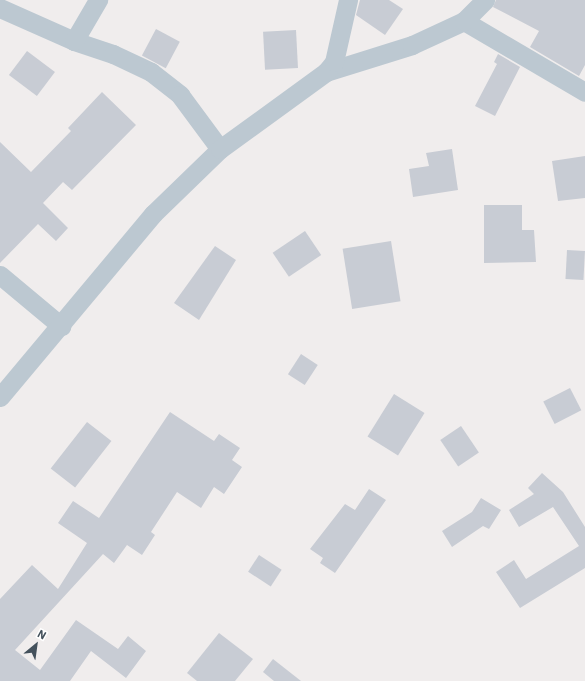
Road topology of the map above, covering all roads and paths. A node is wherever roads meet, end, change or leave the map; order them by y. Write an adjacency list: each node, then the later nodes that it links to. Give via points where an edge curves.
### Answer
1 (98, 0): 6 (street)
2 (348, 0): 7 (street, via 334,62)
3 (485, 0): 5 (street)
4 (0, 8): 6 (street)
5 (464, 21): 7 (street, via 412,45); 8 (street)
6 (74, 41): 9 (street, via 113,54 151,72 180,95)
7 (326, 72): 9 (street)
8 (585, 92)
9 (220, 149): 11 (street, via 153,214)
10 (0, 275): 11 (street)
11 (61, 326): 12 (street)
12 (0, 397)

